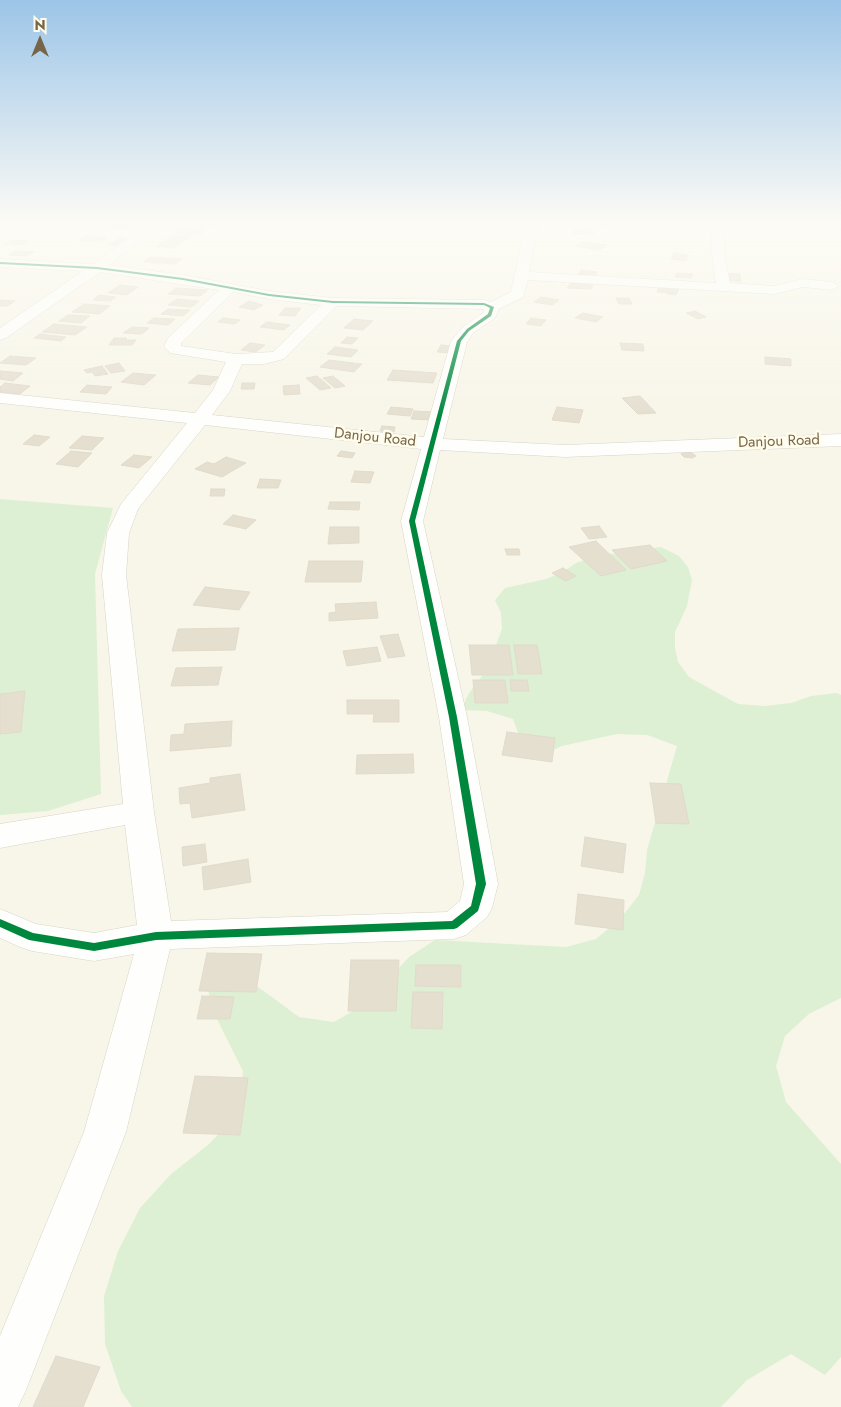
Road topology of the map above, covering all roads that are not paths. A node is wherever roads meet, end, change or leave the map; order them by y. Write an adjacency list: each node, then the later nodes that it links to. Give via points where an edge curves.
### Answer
1 (69, 288): 8 (street)
2 (229, 288): 6 (street); 9 (street, via 172,346 194,354)
3 (519, 288): 7 (street, via 518,294)
4 (744, 288): 5 (street)
5 (784, 288)
6 (333, 302): 7 (street, via 484,304); 9 (street, via 278,356)
7 (492, 307): 13 (street, via 490,315 459,340)
8 (0, 335)
9 (236, 359): 11 (street, via 221,391)
10 (0, 398): 11 (street, Danjou Road)
11 (200, 419): 13 (street, Danjou Road); 14 (street, via 128,508 118,532 114,575)
12 (841, 440): 13 (street, Danjou Road, via 565,451)
13 (432, 444): 17 (street, via 412,521 453,716 481,884 475,908 454,924)
14 (139, 812): 15 (street); 17 (street)
15 (0, 836)
16 (0, 923): 17 (street, via 32,937 94,947)
17 (156, 936): 18 (street, via 105,1132)
18 (0, 1390)

